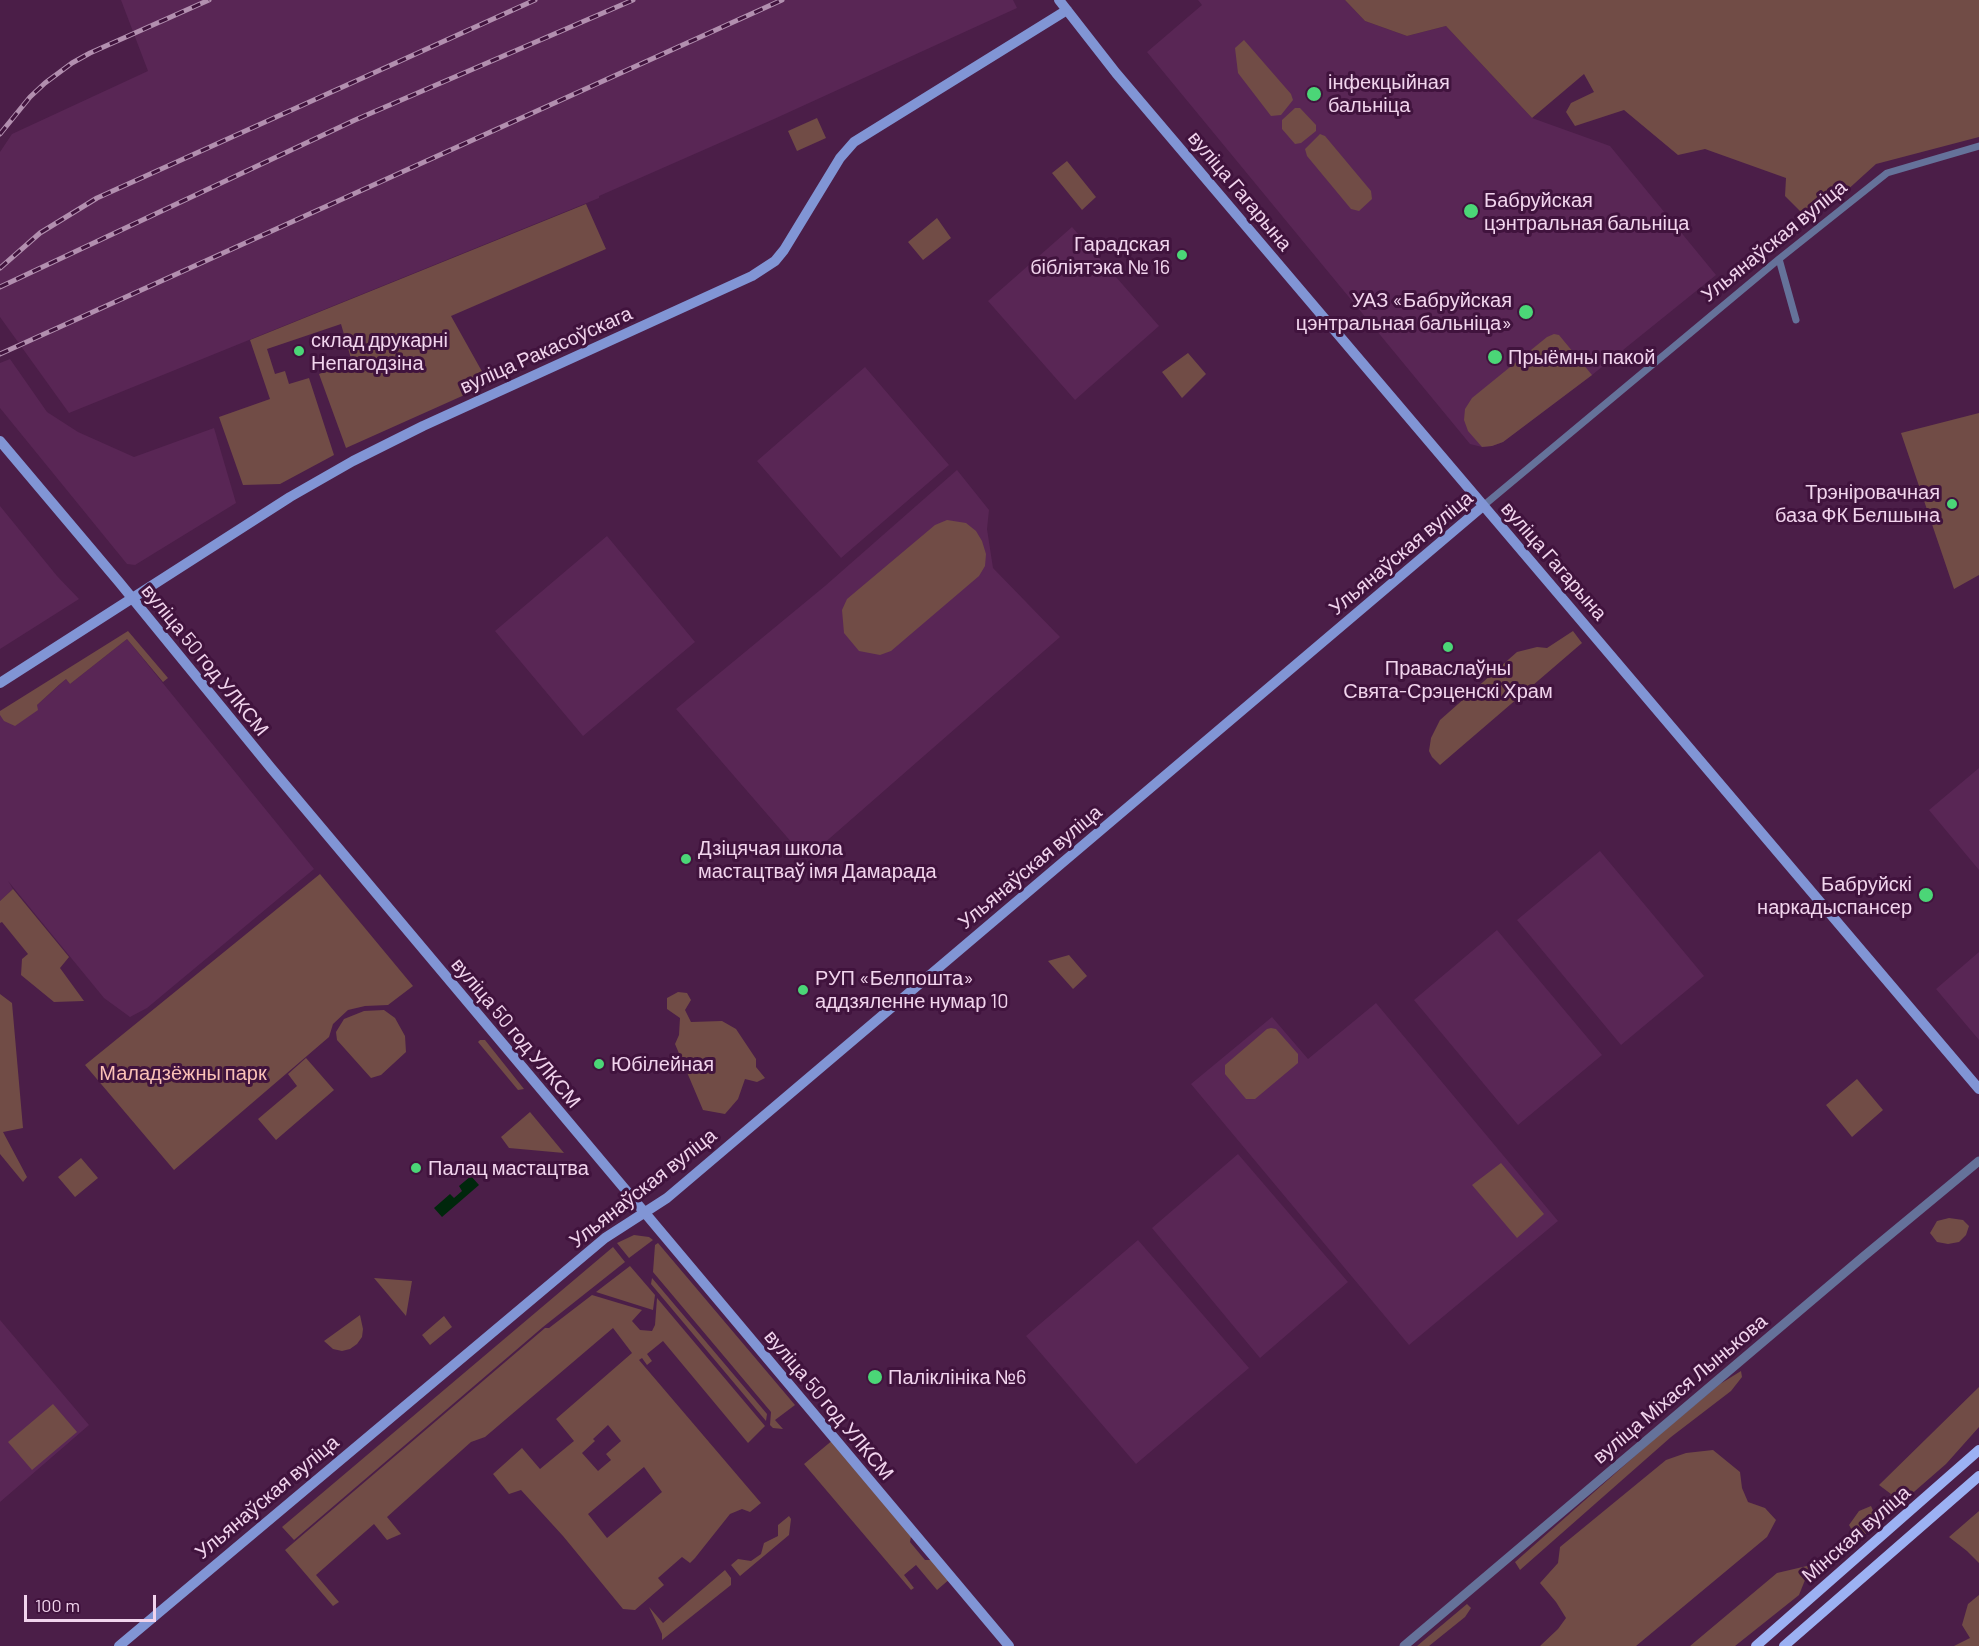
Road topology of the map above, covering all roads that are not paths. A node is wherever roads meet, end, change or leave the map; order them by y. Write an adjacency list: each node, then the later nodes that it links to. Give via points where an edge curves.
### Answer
1 (1059, 0): 2 (main road, вуліца Гагарына)
2 (1067, 10): 7 (main road, вуліца Гагарына, via 1116,73); 8 (main road, вуліца Ракасоўскага, via 854,142 840,158 780,256 752,276 353,461)
3 (1979, 146): 4 (street, Ульянаўская вуліца, via 1887,173)
4 (1779, 258): 5 (street); 7 (street, Ульянаўская вуліца)
5 (1796, 320)
6 (0, 441): 8 (main road, вуліца 50 год УЛКСМ)
7 (1484, 506): 10 (main road, вуліца Гагарына); 12 (main road, Ульянаўская вуліца, via 667,1198)
8 (132, 598): 9 (main road, вуліца Ракасоўскага); 12 (main road, вуліца 50 год УЛКСМ)
9 (0, 683)
10 (1979, 1089)
11 (1979, 1161): 17 (street, вуліца Міхася Лынькова)
12 (643, 1212): 15 (main road, Ульянаўская вуліца, via 605,1238); 16 (main road, вуліца 50 год УЛКСМ)
13 (1979, 1450): 18 (main road, Мінская вуліца)
14 (1979, 1476): 19 (main road, Мінская вуліца)
15 (119, 1646)
16 (1009, 1646)
17 (1404, 1646)
18 (1756, 1646)
19 (1784, 1646)

